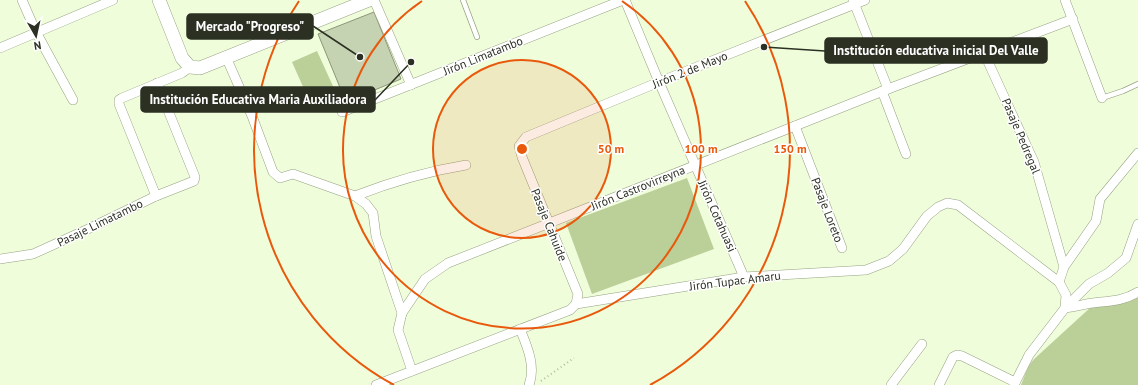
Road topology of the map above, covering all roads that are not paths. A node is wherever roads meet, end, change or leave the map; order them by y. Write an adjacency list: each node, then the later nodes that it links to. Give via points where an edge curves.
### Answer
1 (22, 0): 12 (street)
2 (113, 0): 12 (street)
3 (159, 0): 17 (street, via 182,58)
4 (369, 0): 16 (street)
5 (374, 0): 21 (street)
6 (463, 0): 13 (lane)
7 (624, 0): 18 (street, Jirón Cotahuasi); 21 (street, Jirón Limatambo)
8 (865, 0): 10 (street, Jirón 2 de Mayo)
9 (1065, 0): 11 (street)
10 (854, 2): 18 (street, Jirón 2 de Mayo); 22 (street)
11 (1073, 19): 15 (street, Jirón Castrovirreyna); 23 (street)
12 (36, 32): 14 (street); 24 (street)
13 (477, 37)
14 (0, 48)
15 (984, 53): 22 (street, Jirón Castrovirreyna); 38 (street, Pasaje Pedregal, via 1034,162)
16 (226, 57): 17 (street, via 200,68); 33 (street, via 273,172 280,178 293,174)
17 (190, 67): 19 (street)
18 (659, 82): 27 (street, Jirón 2 de Mayo, via 526,138); 31 (street, Jirón Cotahuasi)
19 (157, 83): 32 (street, via 119,100); 32 (street, Pasaje Limatambo, via 195,177 190,183)
20 (1138, 84): 23 (lane)
21 (411, 85): 25 (street, Jirón Limatambo)
22 (885, 90): 26 (street, Jirón Castrovirreyna); 29 (street)
23 (1102, 98)
24 (73, 100)
25 (342, 112)
26 (795, 126): 31 (street, Jirón Castrovirreyna); 36 (street, Pasaje Loreto)
27 (519, 146): 34 (street, Pasaje Cahuide)
28 (1138, 153): 38 (street, via 1100,199 1096,221)
29 (906, 154)
30 (466, 165): 33 (street, via 392,183)
31 (695, 166): 34 (street, Jirón Castrovirreyna); 39 (street, Jirón Cotahuasi)
32 (156, 196): 37 (street, Pasaje Limatambo, via 33,254)
33 (355, 196): 44 (street, via 373,213 376,236)
34 (548, 223): 42 (street, Pasaje Cahuide, via 578,294); 44 (street, Jirón Castrovirreyna, via 448,262 425,279)
35 (1138, 224): 43 (street, via 1126,258 1089,284)
36 (842, 248)
37 (0, 259)
38 (1064, 267): 40 (street)
39 (744, 277): 40 (street, Jirón Tupac Amaru, via 866,270 889,261 903,249 927,216 938,207 947,204 958,205); 42 (street, Jirón Tupac Amaru)
40 (1059, 282): 43 (street, via 1066,295)
41 (1138, 292): 43 (street, via 1118,301)
42 (576, 304): 45 (street, Jirón Tupac Amaru, via 570,310)
43 (1065, 308): 48 (street, via 1029,355)
44 (402, 313): 47 (street, via 398,330)
45 (520, 329): 47 (street, Jirón Tupac Amaru); 50 (street, via 530,355)
46 (922, 344): 51 (street)
47 (412, 371): 49 (street, Jirón Tupac Amaru)
48 (1015, 383): 52 (street, via 957,355)
49 (376, 385)
50 (529, 385)
51 (891, 385)
52 (939, 385)

